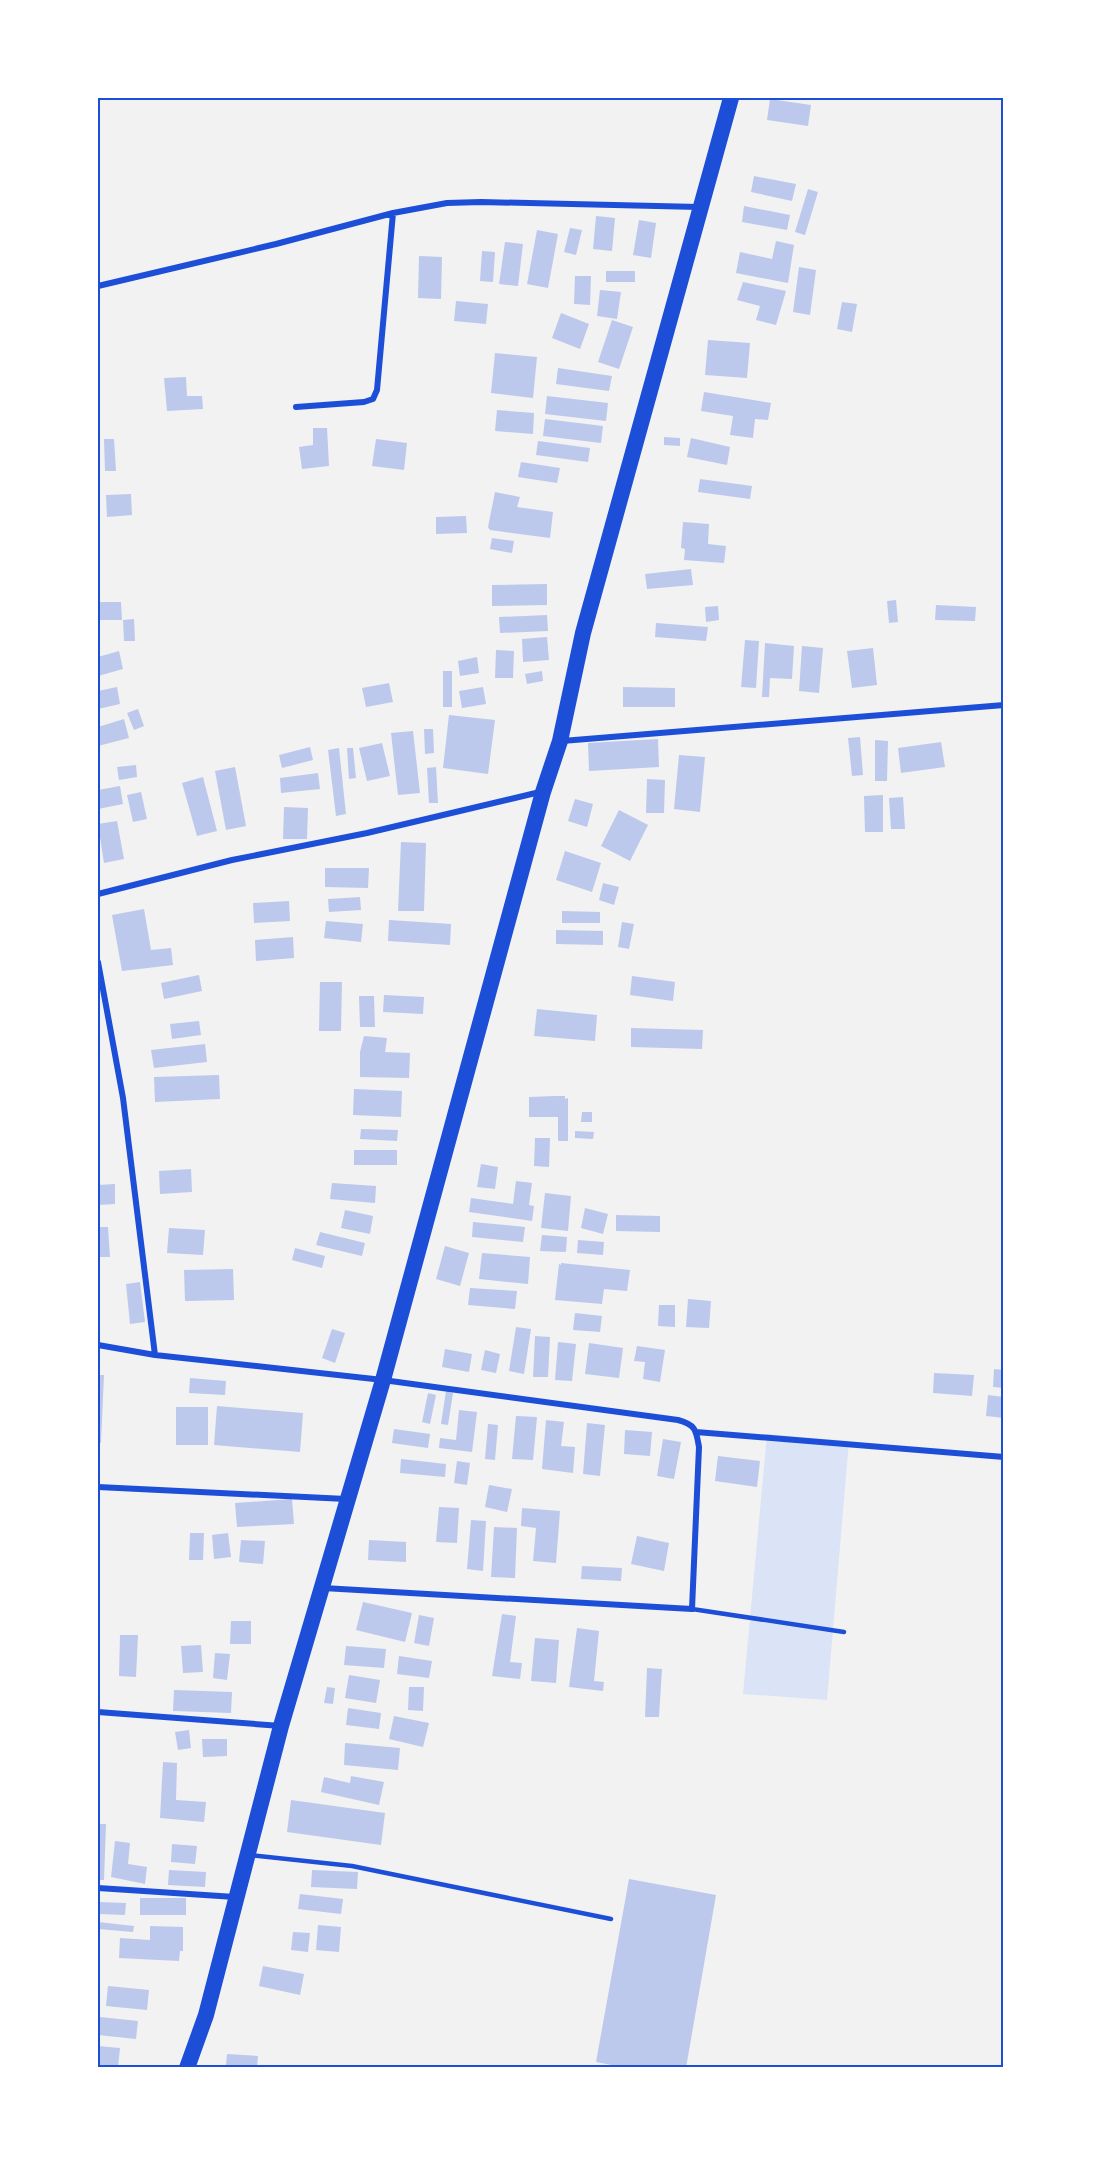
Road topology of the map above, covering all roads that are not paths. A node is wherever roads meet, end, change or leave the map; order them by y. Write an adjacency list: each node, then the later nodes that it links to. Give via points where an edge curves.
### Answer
1 (731, 98): 2 (highway)
2 (702, 207): 3 (street, via 481,202 447,203); 7 (highway, via 583,633)
3 (393, 213): 4 (street); 5 (street, via 373,399)
4 (98, 286)
5 (296, 407)
6 (1004, 705): 7 (street)
7 (560, 741): 8 (highway)
8 (543, 792): 9 (street, via 232,860); 13 (highway)
9 (98, 894)
10 (98, 962): 12 (street, via 123,1098)
11 (98, 1345): 12 (street)
12 (155, 1355): 13 (street)
13 (383, 1380): 14 (street, via 678,1420 689,1423); 17 (highway)
14 (696, 1432): 15 (street); 19 (street, via 699,1447)
15 (1004, 1457)
16 (98, 1487): 17 (street)
17 (347, 1499): 18 (highway)
18 (322, 1588): 19 (street); 22 (highway)
19 (693, 1609): 20 (lane)
20 (844, 1632)
21 (98, 1712): 22 (street)
22 (281, 1726): 23 (highway)
23 (248, 1855): 25 (highway); 26 (lane, via 352,1866)
24 (98, 1888): 25 (street)
25 (237, 1897): 27 (highway, via 206,2015)
26 (611, 1919)
27 (187, 2067)

